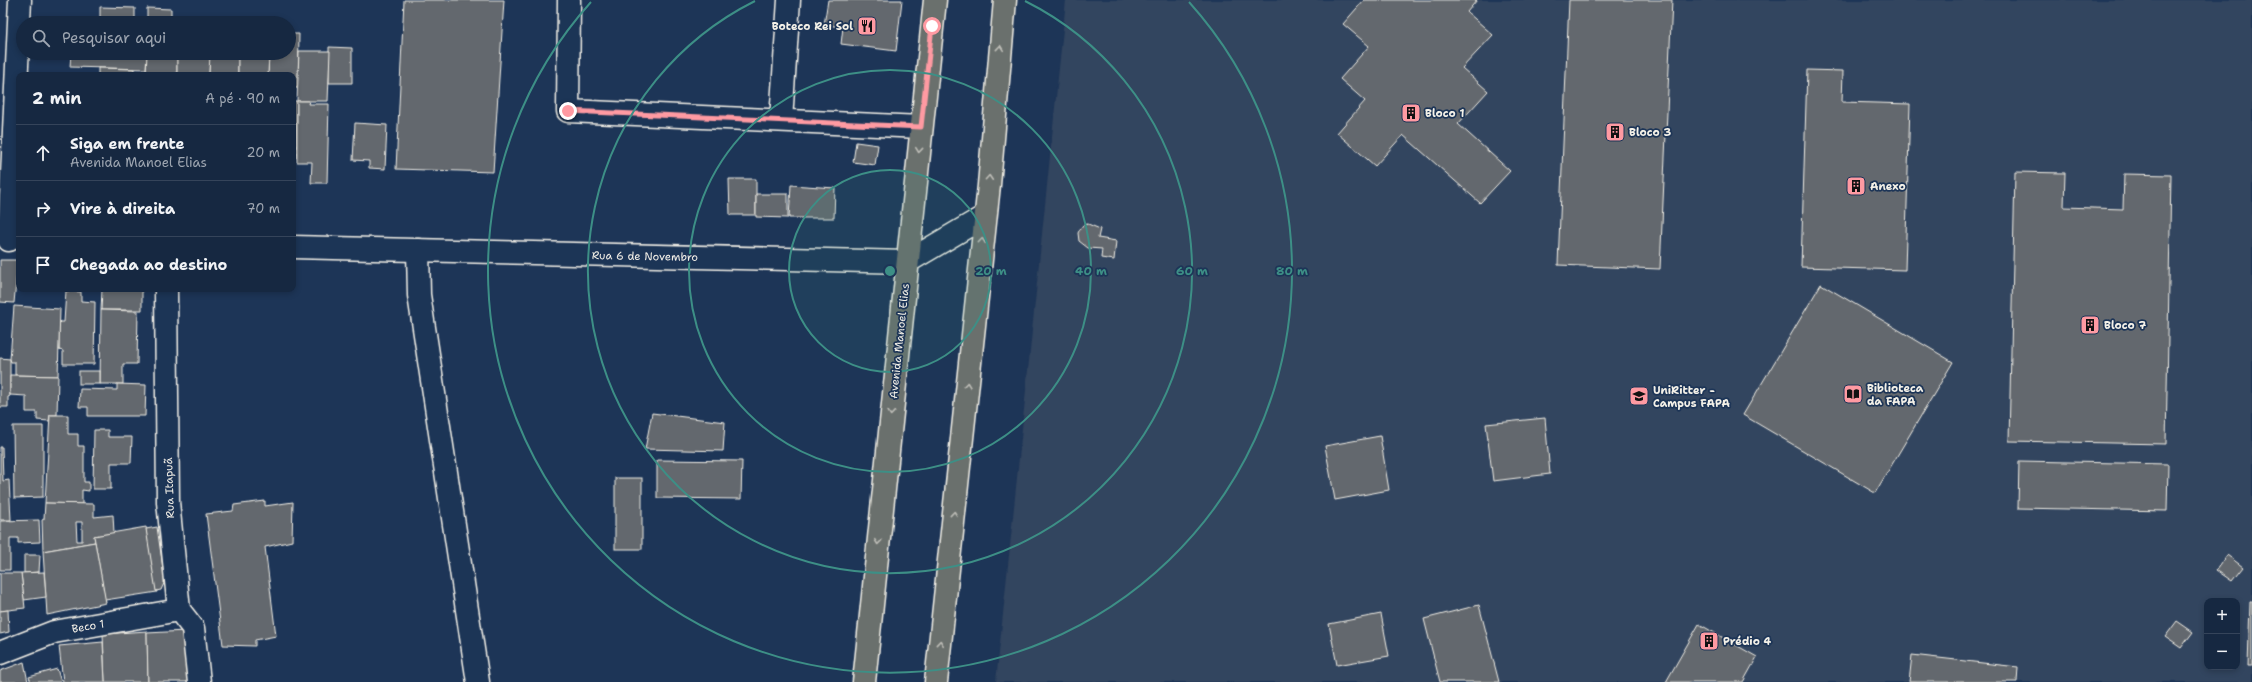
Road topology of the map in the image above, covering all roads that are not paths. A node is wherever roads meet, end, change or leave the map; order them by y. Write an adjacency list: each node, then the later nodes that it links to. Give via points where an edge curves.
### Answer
1 (20, 0): 6 (street)
2 (569, 0): 10 (street, via 568,111)
3 (789, 0): 10 (street)
4 (935, 0): 11 (main road, Avenida Manoel Elias)
5 (1005, 0): 12 (main road, one-way to 5)
6 (19, 16)
7 (17, 60): 8 (street)
8 (17, 72)
9 (16, 87): 13 (street)
10 (781, 120): 11 (street)
11 (921, 127): 16 (main road, Avenida Manoel Elias, one-way to 16)
12 (985, 216): 16 (street); 23 (main road, one-way to 12)
13 (9, 240)
14 (296, 247): 15 (street, Rua 6 de Novembro)
15 (418, 250): 16 (street, Rua 6 de Novembro); 21 (street, via 419,295)
16 (907, 262): 22 (main road, Avenida Manoel Elias, one-way to 22)
17 (166, 292): 18 (street, Rua Itapuã, via 168,502)
18 (179, 610): 19 (street, Beco 1, via 54,632); 20 (street, via 193,628)
19 (0, 653)
20 (199, 682)
21 (478, 682)
22 (864, 682)
23 (936, 682)

